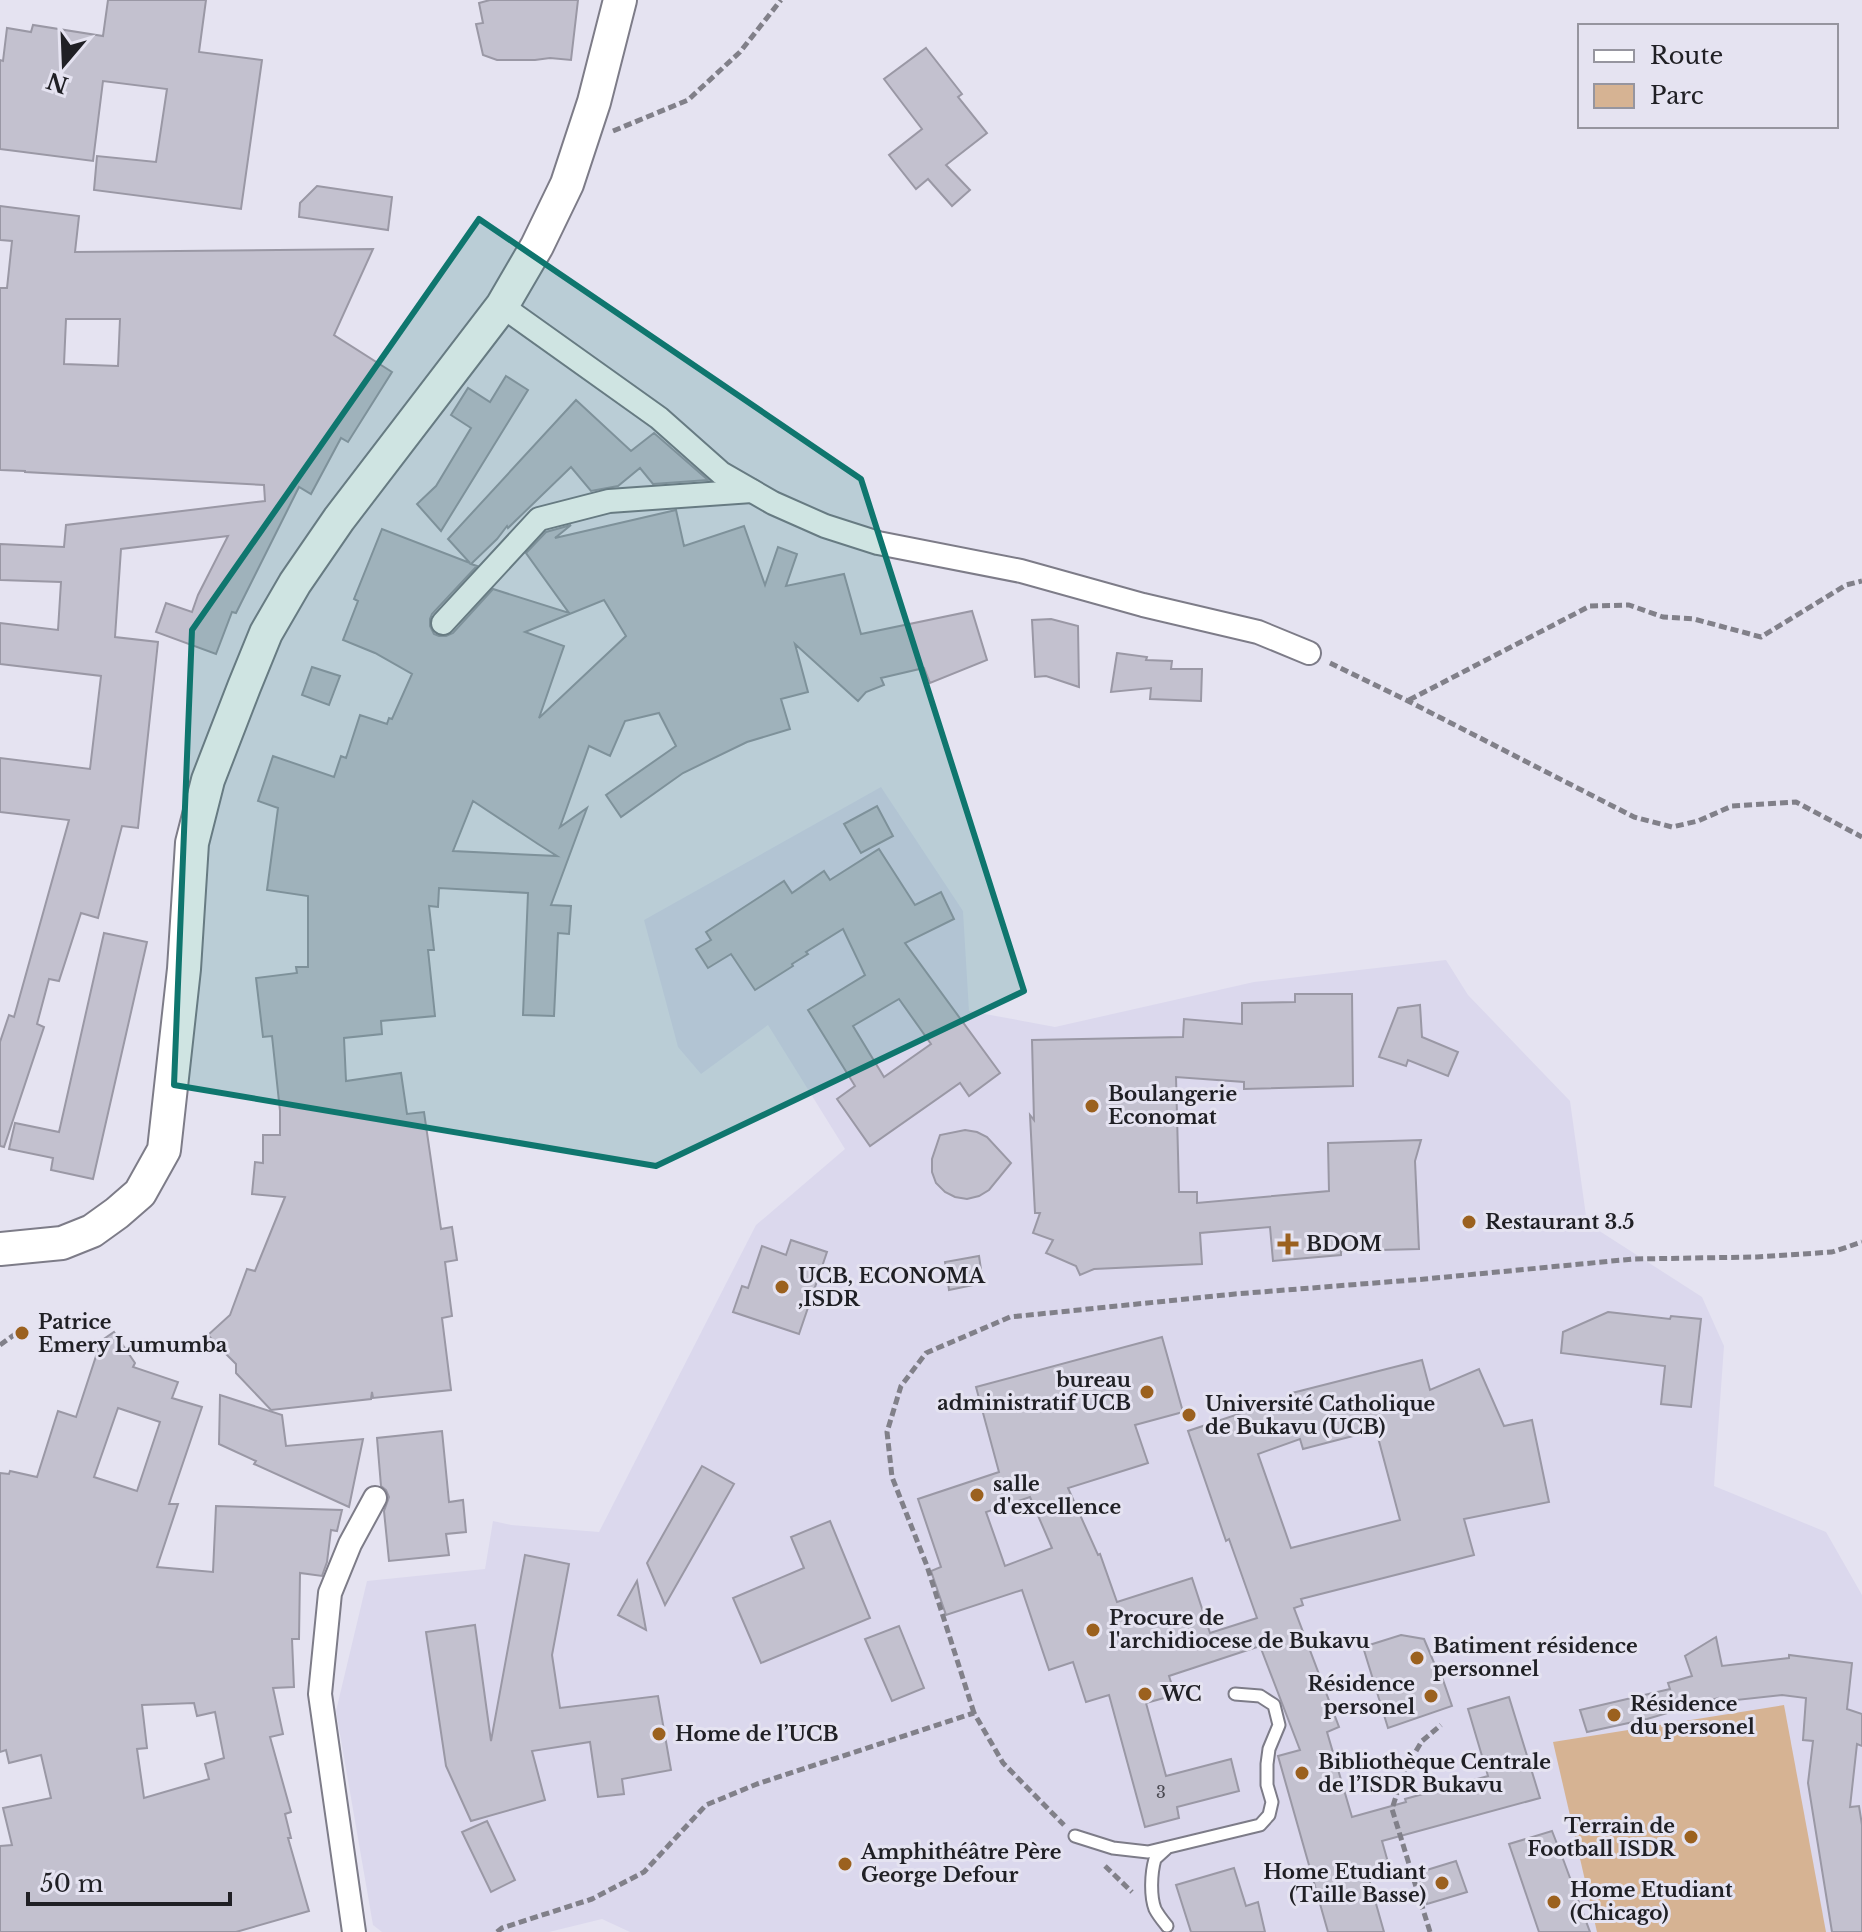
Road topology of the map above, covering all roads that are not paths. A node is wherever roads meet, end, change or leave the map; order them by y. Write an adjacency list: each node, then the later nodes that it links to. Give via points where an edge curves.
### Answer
1 (620, 0): 2 (street, via 567,184)
2 (502, 306): 3 (street); 6 (street, via 295,583 266,633 244,687 208,780 192,843 164,1150 140,1193 92,1231 62,1243)
3 (752, 491): 4 (street, via 609,501 539,519); 5 (street, via 825,526 878,543 1021,571 1258,632)
4 (443, 623)
5 (1309, 653)
6 (2, 1247)
7 (375, 1498): 12 (street, via 330,1593 320,1694)
8 (1235, 1694): 10 (lane, via 1260,1696 1274,1705 1279,1725 1267,1764 1269,1815 1260,1825)
9 (1075, 1836): 10 (lane, via 1113,1848)
10 (1167, 1848): 11 (lane, via 1155,1859 1153,1902)
11 (1167, 1926)
12 (354, 1932)

